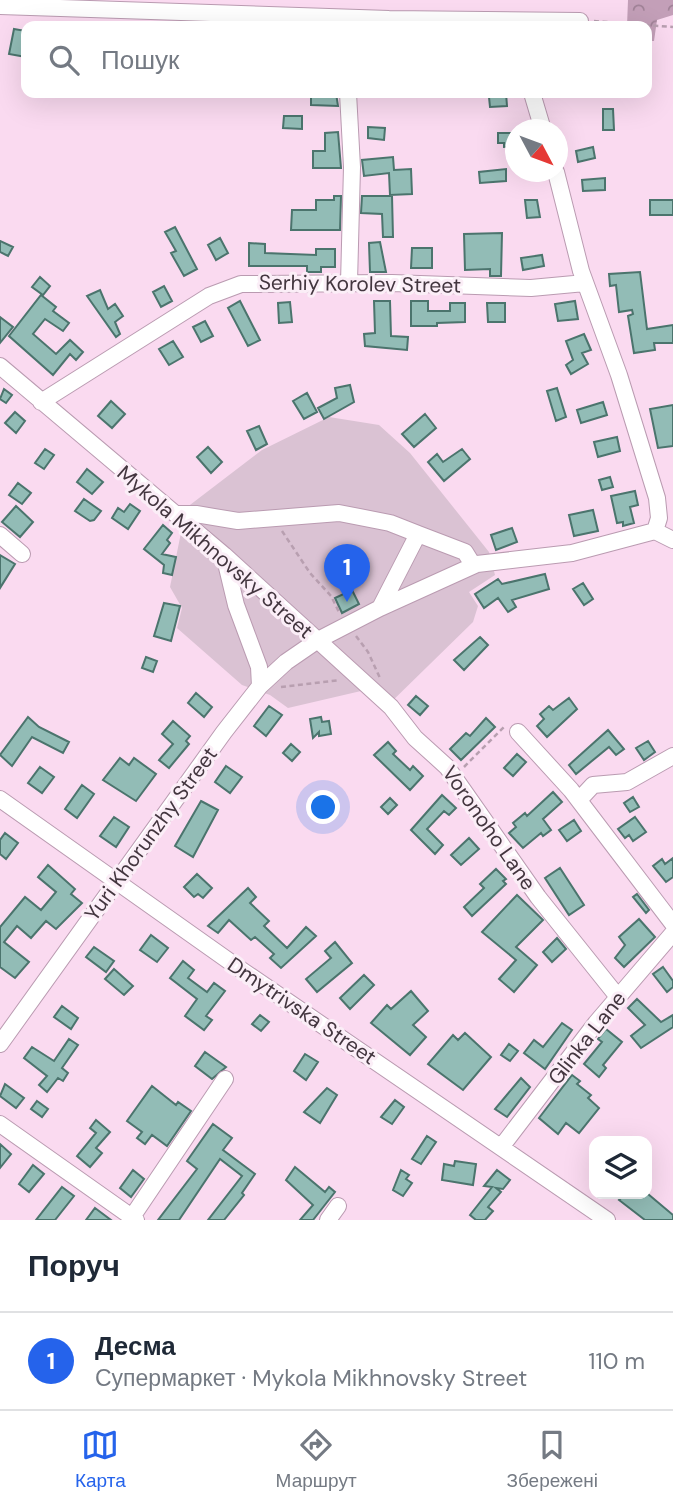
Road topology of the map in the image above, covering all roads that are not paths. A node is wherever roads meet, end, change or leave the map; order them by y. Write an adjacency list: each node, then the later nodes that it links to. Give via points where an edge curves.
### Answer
1 (0, 6): 2 (street)
2 (322, 21)
3 (348, 98): 7 (street)
4 (533, 98): 5 (street)
5 (539, 119)
6 (559, 182): 8 (street)
7 (349, 283): 8 (street, Serhiy Korolev Street, via 531,288); 10 (street, Serhiy Korolev Street, via 254,282 219,291)
8 (585, 283): 12 (street, via 657,498)
9 (0, 366): 10 (street, Mykola Mikhnovsky Street)
10 (41, 402): 11 (street, Mykola Mikhnovsky Street)
11 (176, 514): 13 (street, via 232,521 339,513); 17 (street, Mykola Mikhnovsky Street)
12 (655, 531): 15 (street); 18 (street, Mykola Mikhnovsky Street, via 572,553)
13 (418, 534): 18 (street, via 465,552); 19 (street)
14 (0, 535): 16 (street)
15 (673, 540)
16 (22, 554)
17 (225, 555): 20 (street, Mykola Mikhnovsky Street); 21 (street)
18 (473, 565): 19 (street, Mykola Mikhnovsky Street)
19 (380, 608): 20 (street, Mykola Mikhnovsky Street)
20 (318, 640): 21 (street, Yuri Khorunzhy Street); 29 (street, Voronoho Lane, via 443,762 538,897)
21 (260, 686): 26 (street, Yuri Khorunzhy Street)
22 (518, 732): 25 (street)
23 (673, 756): 25 (street, via 627,782 593,785)
24 (0, 799): 26 (street, Dmytrivska Street)
25 (579, 800): 27 (street)
26 (117, 882): 30 (street, Yuri Khorunzhy Street); 33 (street, Dmytrivska Street)
27 (673, 924)
28 (673, 933): 29 (street, Glinka Lane)
29 (618, 997): 33 (street, Glinka Lane)
30 (0, 1044)
31 (225, 1079): 35 (street)
32 (0, 1124): 35 (street)
33 (502, 1146): 37 (street, Dmytrivska Street)
34 (338, 1206): 36 (street)
35 (134, 1218)
36 (328, 1220)
37 (607, 1220)

